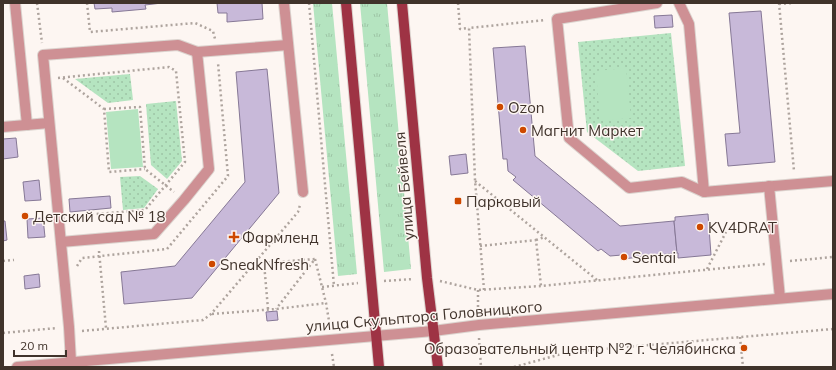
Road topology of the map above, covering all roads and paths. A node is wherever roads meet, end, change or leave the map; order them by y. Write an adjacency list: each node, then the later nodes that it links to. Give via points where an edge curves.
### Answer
1 (15, 3): 23 (street)
2 (37, 3): 18 (path)
3 (87, 3): 16 (path, via 90,32 195,23 213,31)
4 (284, 3): 15 (street)
5 (309, 3): 52 (path)
6 (346, 3): 51 (main road)
7 (402, 3): 49 (main road, улица Бейвеля)
8 (458, 3): 14 (path, via 460,29)
9 (657, 3): 13 (street)
10 (679, 3): 32 (street, via 689,24)
11 (793, 3): 12 (path)
12 (779, 4): 28 (path)
13 (557, 19): 14 (path); 32 (street, via 569,138 628,188 682,182)
14 (469, 28): 26 (path)
15 (288, 45): 16 (street); 31 (street)
16 (217, 51): 17 (street); 41 (path, via 228,176 167,249)
17 (197, 52): 18 (street, via 178,44); 33 (street, via 209,169)
18 (43, 55): 20 (street)
19 (62, 78): 20 (path); 21 (path); 29 (path, via 169,67 176,71 185,162)
20 (45, 79): 22 (street)
21 (104, 109): 25 (path, via 140,107); 25 (path, via 109,172)
22 (49, 123): 23 (street); 39 (street)
23 (27, 125): 24 (street)
24 (3, 127)
25 (145, 168): 29 (path)
26 (475, 180): 36 (path); 40 (path)
27 (833, 181): 28 (street)
28 (795, 184): 30 (street)
29 (165, 185): 33 (path); 34 (path, via 145,210)
30 (769, 186): 32 (street); 46 (street)
31 (303, 192): 60 (path, via 298,212)
32 (704, 192)
33 (184, 200): 37 (street, via 154,234)
34 (71, 216)
35 (726, 232): 47 (path)
36 (545, 237): 38 (path); 50 (path)
37 (98, 239): 39 (street); 41 (path)
38 (536, 240): 40 (path); 53 (path)
39 (61, 242): 63 (street)
40 (480, 246): 55 (path)
41 (100, 256): 48 (path, via 82,258); 61 (path)
42 (833, 257): 46 (path)
43 (315, 259): 54 (path); 58 (path, via 264,263); 59 (path)
44 (14, 260): 45 (path)
45 (3, 261)
46 (776, 263): 47 (path); 57 (street)
47 (707, 270): 50 (path)
48 (74, 272)
49 (427, 278): 51 (path); 55 (path); 64 (main road, улица Бейвеля)
50 (597, 281): 53 (path)
51 (371, 282): 52 (path); 66 (main road)
52 (334, 286): 54 (path)
53 (541, 286): 55 (path)
54 (322, 287): 59 (path, via 326,303)
55 (484, 290)
56 (833, 294): 57 (street, улица Скульптора Головницкого)
57 (780, 298): 64 (street, улица Скульптора Головницкого)
58 (268, 309): 59 (path); 60 (path)
59 (276, 309)
60 (211, 314): 61 (path, via 203,320)
61 (106, 328): 63 (path)
62 (833, 329): 67 (path)
63 (70, 330): 65 (path); 68 (street)
64 (433, 331): 66 (street, улица Скульптора Головницкого); 71 (main road, улица Бейвеля)
65 (3, 333)
66 (376, 335): 68 (street, улица Скульптора Головницкого); 70 (main road)
67 (740, 337): 72 (path, via 569,352); 73 (path)
68 (71, 362): 69 (street, улица Скульптора Головницкого)
69 (17, 367)
70 (379, 367)
71 (438, 367)
72 (514, 367)
73 (743, 367)

